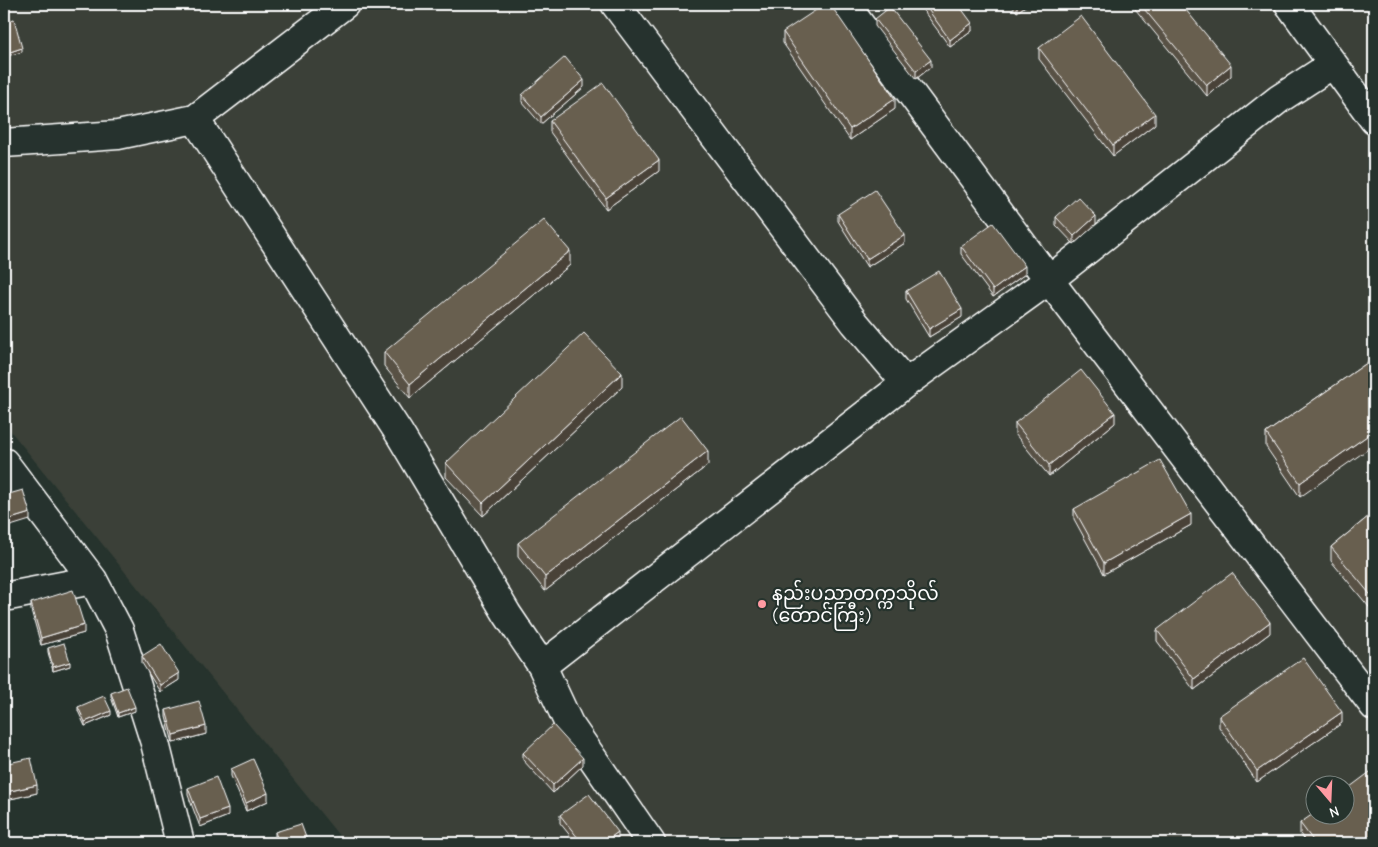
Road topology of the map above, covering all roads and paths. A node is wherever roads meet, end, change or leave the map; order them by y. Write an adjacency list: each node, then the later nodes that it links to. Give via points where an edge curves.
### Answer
1 (345, 4): 6 (street)
2 (615, 4): 10 (street, via 849,315)
3 (845, 4): 9 (street)
4 (1289, 4): 5 (street)
5 (1333, 64): 7 (street); 9 (street, via 1279,99)
6 (195, 120): 8 (street, via 118,135); 14 (street, via 399,433 507,614)
7 (1374, 120)
8 (4, 143)
9 (1049, 280): 10 (street); 15 (street)
10 (906, 382): 14 (street)
11 (4, 462): 12 (street)
12 (93, 580): 13 (street); 16 (street, via 119,630 155,744)
13 (4, 597)
14 (542, 666): 17 (street, via 569,724)
15 (1374, 706)
16 (180, 843)
17 (651, 843)

